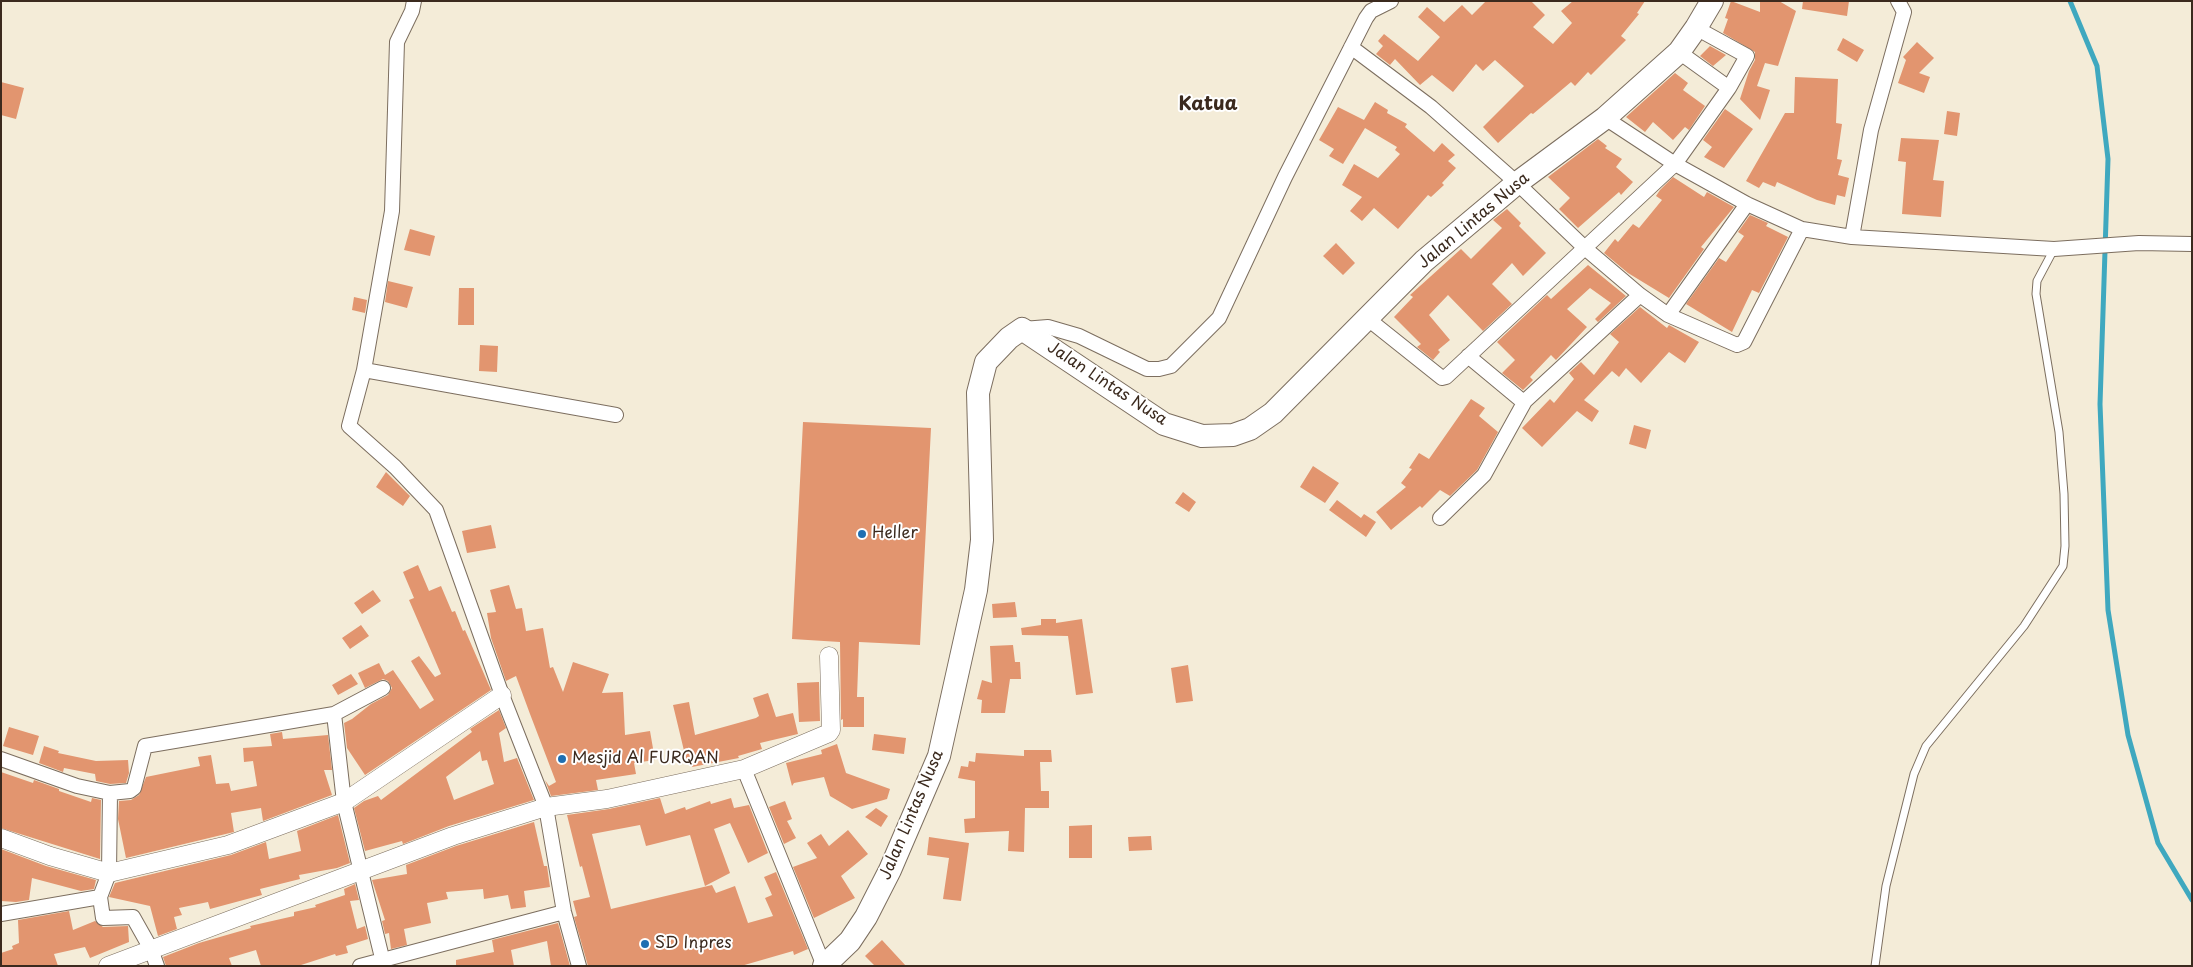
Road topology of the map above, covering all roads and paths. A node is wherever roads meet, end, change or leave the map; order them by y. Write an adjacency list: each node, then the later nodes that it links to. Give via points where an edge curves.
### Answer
1 (414, 1): 23 (street, via 397,42 392,211)
2 (1391, 1): 6 (street, via 1371,11)
3 (1712, 1): 5 (highway, Jalan Lintas Nusa)
4 (1898, 1): 14 (street, via 1904,12 1871,130)
5 (1696, 28): 7 (highway, Jalan Lintas Nusa); 8 (street, via 1747,56)
6 (1351, 47): 11 (street, via 1432,107); 21 (street, via 1219,318 1171,366 1147,369 1079,336 1048,327)
7 (1679, 52): 8 (street); 9 (highway, Jalan Lintas Nusa)
8 (1729, 88): 10 (street)
9 (1605, 118): 10 (street); 11 (highway, Jalan Lintas Nusa)
10 (1675, 164): 12 (street); 16 (street)
11 (1517, 183): 16 (street); 20 (highway, Jalan Lintas Nusa, via 1424,261)
12 (1746, 204): 13 (street); 19 (street)
13 (1802, 229): 14 (street); 19 (street, via 1744,342 1737,345)
14 (1852, 237): 17 (street)
15 (2192, 244): 17 (street)
16 (1586, 249): 18 (street); 22 (street)
17 (2054, 249): 49 (lane, via 2037,281 2036,294 2059,432 2064,494 2063,566 2024,626 1926,746 1914,774 1886,886)
18 (1640, 295): 19 (street); 24 (street)
19 (1668, 315)
20 (1368, 319): 21 (highway, Jalan Lintas Nusa, via 1273,413 1250,429 1216,436 1202,436 1164,424); 22 (street, via 1442,378)
21 (1022, 329): 48 (highway, Jalan Lintas Nusa, via 986,362 978,393 982,540 976,590 939,756 866,917 850,941)
22 (1468, 356): 24 (street)
23 (364, 370): 25 (street); 29 (street, via 349,426 434,506)
24 (1525, 401): 26 (street, via 1484,475)
25 (616, 415)
26 (1440, 518)
27 (829, 656): 32 (street, via 830,732)
28 (384, 688): 30 (street)
29 (502, 695): 34 (street); 35 (street)
30 (334, 714): 33 (street, via 145,746 134,788); 34 (street)
31 (1, 759): 33 (street, via 77,786)
32 (744, 769): 35 (street, via 607,799); 48 (street)
33 (110, 793): 38 (street)
34 (344, 802): 37 (street); 38 (street, via 228,845)
35 (546, 807): 37 (street, via 445,838); 40 (street)
36 (1, 838): 38 (street)
37 (361, 871): 42 (street); 43 (street)
38 (109, 873): 39 (street)
39 (100, 897): 41 (street); 42 (street, via 103,918 133,917)
40 (564, 912): 43 (street); 47 (street)
41 (1, 914)
42 (151, 949): 44 (street); 45 (street)
43 (383, 963): 46 (street)
44 (108, 966)
45 (157, 966)
46 (360, 966)
47 (579, 966)
48 (824, 966)
49 (1875, 966)

